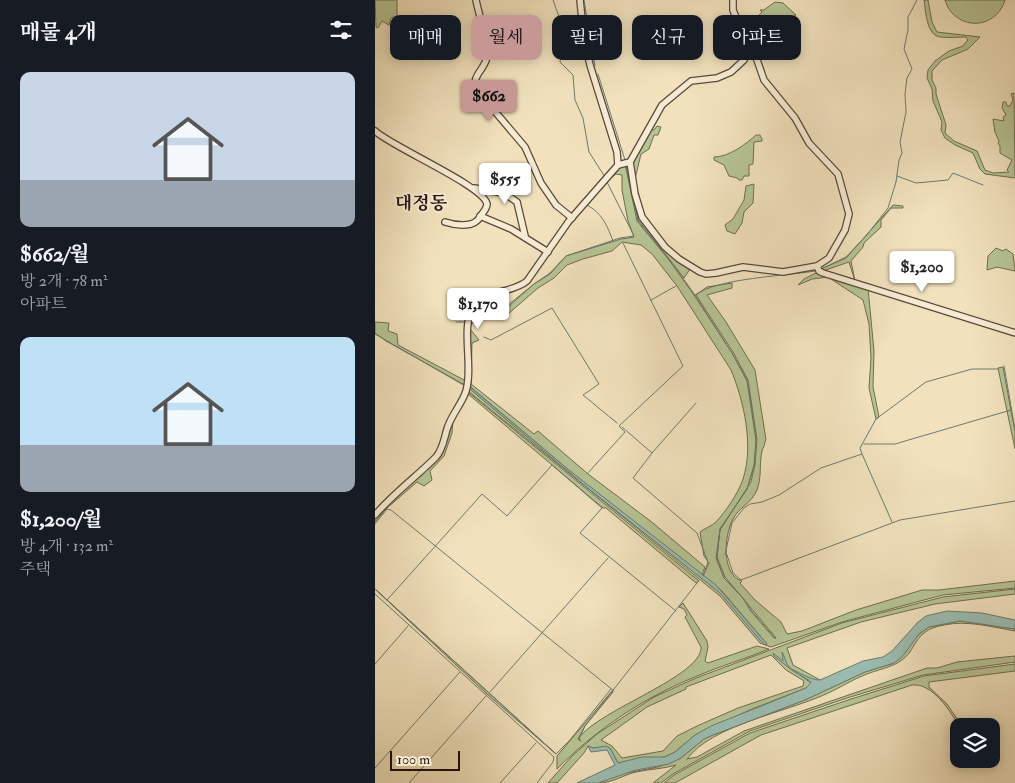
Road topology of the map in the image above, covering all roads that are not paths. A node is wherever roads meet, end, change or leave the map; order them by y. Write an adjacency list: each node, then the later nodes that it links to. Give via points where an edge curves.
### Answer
1 (476, 0): 12 (street, via 487,54 475,80 476,89 525,147 541,183 556,205)
2 (580, 0): 9 (street, via 586,50 617,152)
3 (733, 0): 4 (street)
4 (735, 15)
5 (744, 60): 8 (street, via 731,72 717,78 691,81 662,106)
6 (757, 60): 16 (street, via 764,80 795,118 809,143 836,170 847,202 849,214 845,230 829,258)
7 (375, 132): 10 (street)
8 (630, 162): 9 (street); 16 (street, via 642,217 665,247 693,268 706,274 743,267 783,272)
9 (618, 165): 12 (street)
10 (472, 188): 11 (street, via 487,203); 14 (street, via 504,193 517,202)
11 (481, 216): 13 (street, via 475,223 462,226); 14 (street)
12 (572, 218): 15 (street)
13 (445, 222)
14 (525, 236): 15 (street)
15 (548, 252): 18 (street, via 524,283 482,299 473,307 468,322 467,388 449,424 442,447)
16 (817, 266): 17 (street, via 819,271)
17 (1015, 333)
18 (375, 515)

